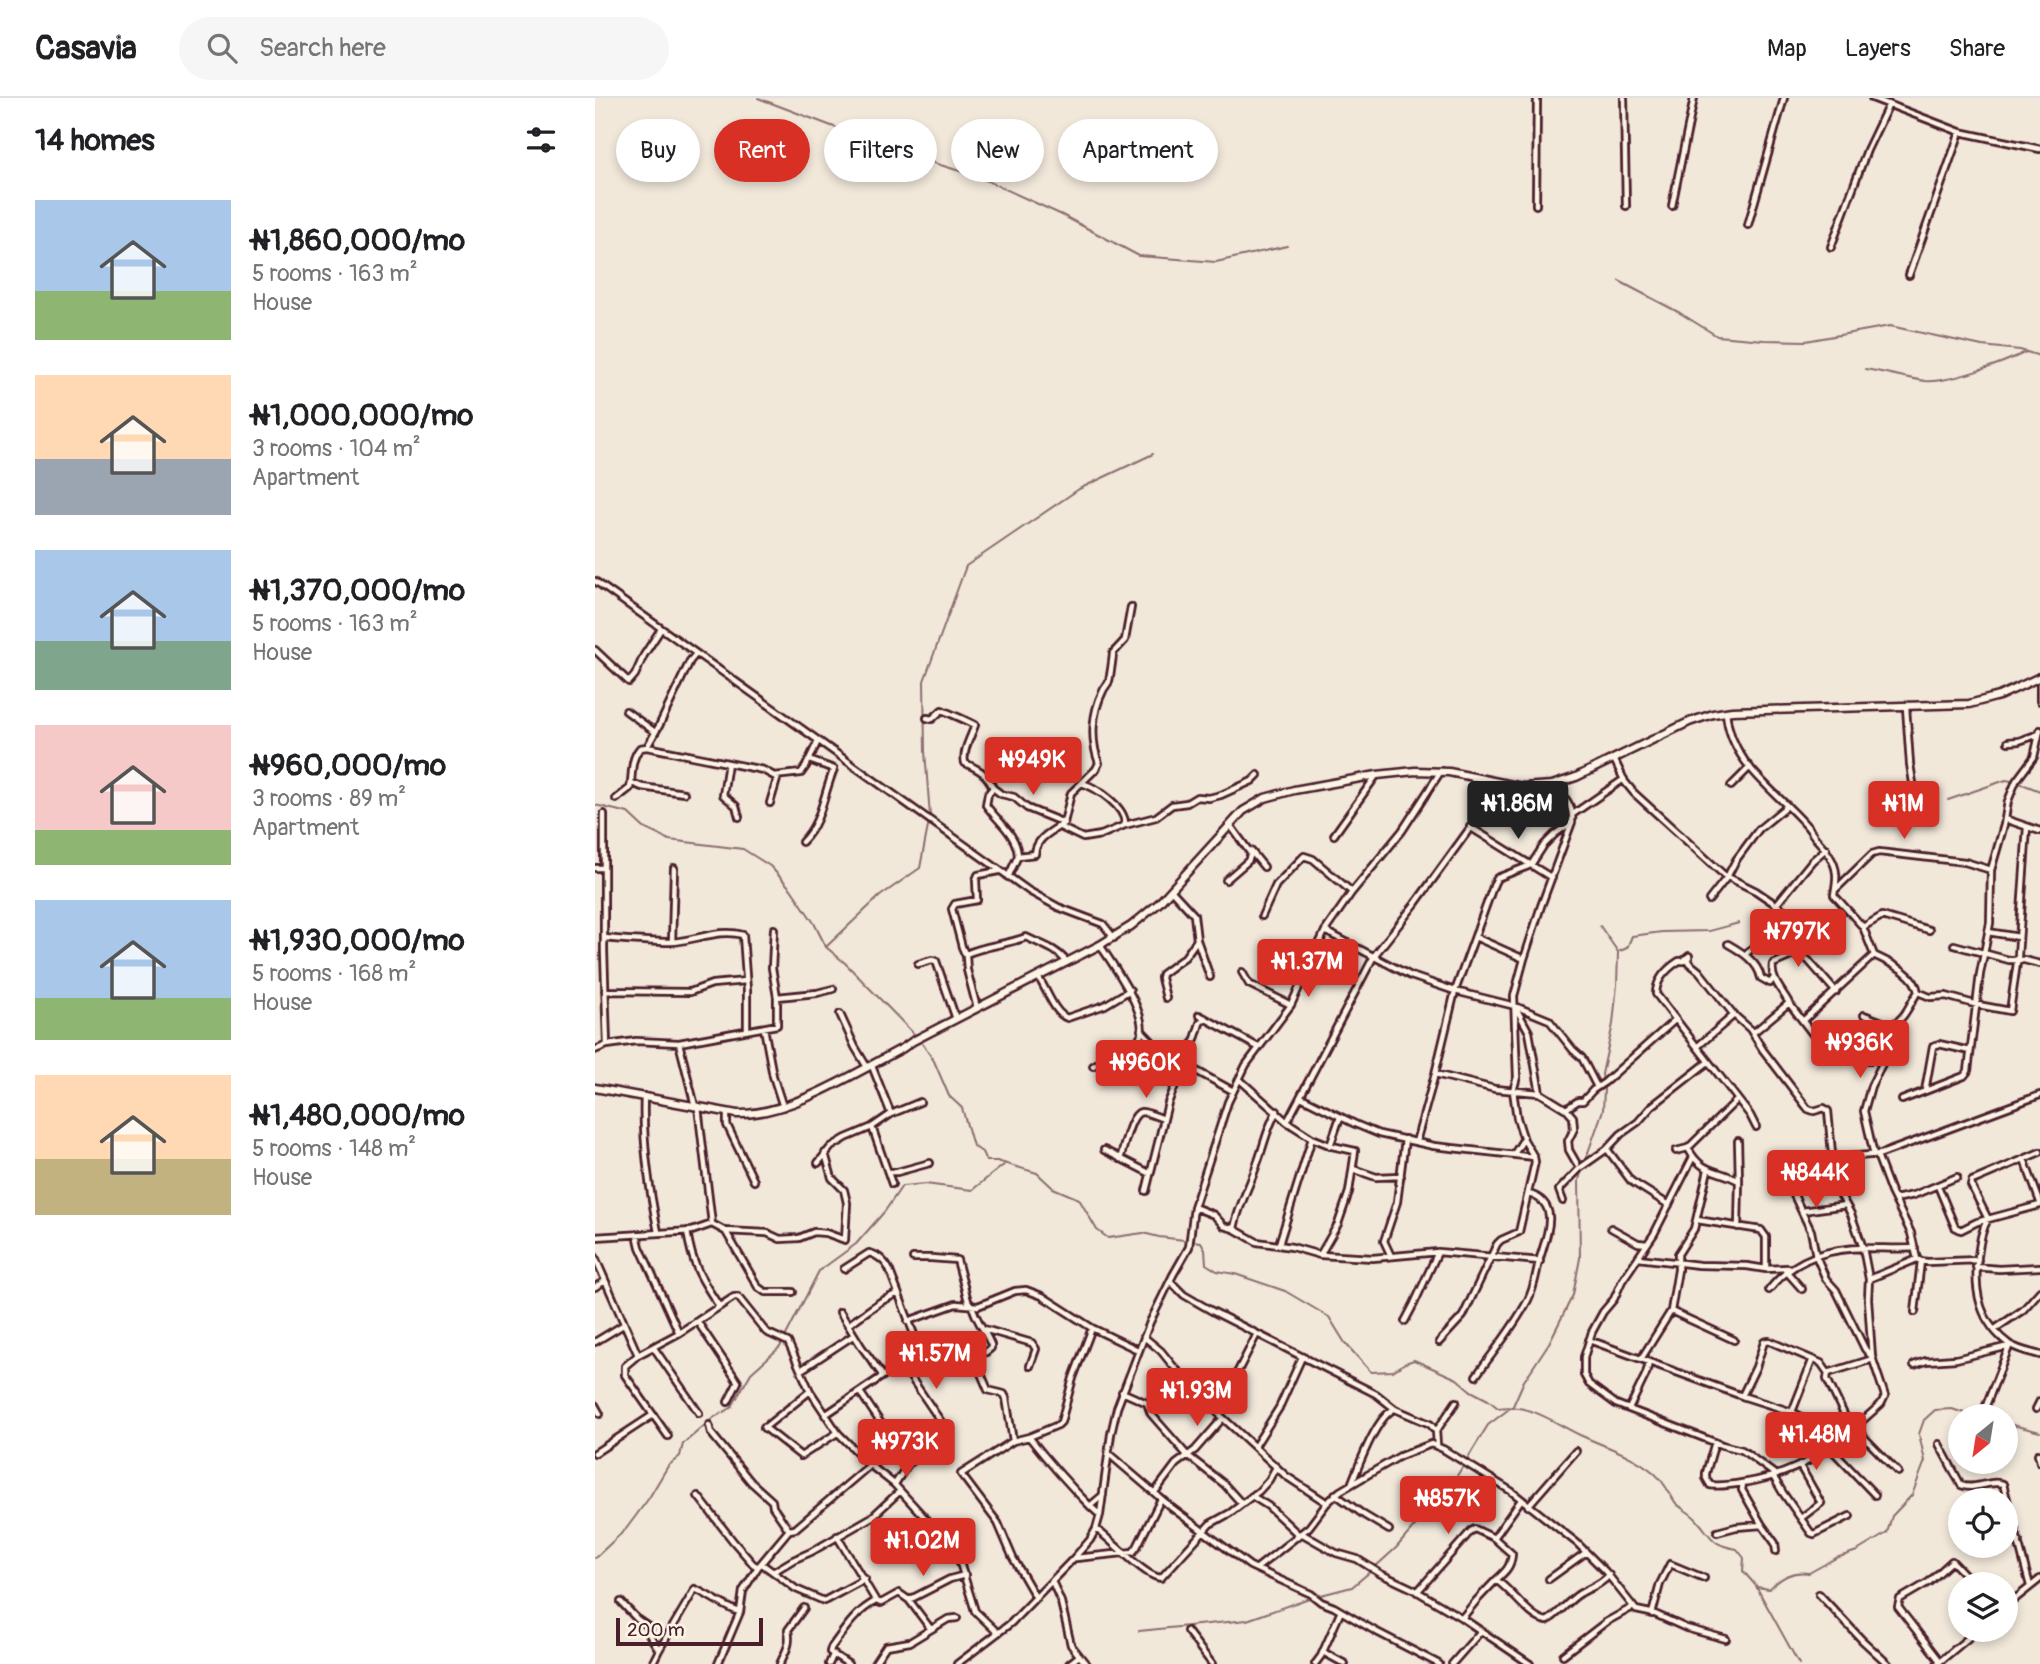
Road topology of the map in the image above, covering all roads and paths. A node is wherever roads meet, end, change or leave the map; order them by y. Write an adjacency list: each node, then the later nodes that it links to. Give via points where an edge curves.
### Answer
1 (1537, 98): 9 (street)
2 (1624, 98): 10 (street)
3 (1694, 98): 11 (street)
4 (1784, 98): 12 (street)
5 (1871, 98): 6 (street)
6 (1887, 102): 7 (street); 13 (street)
7 (1960, 132): 8 (street); 14 (street)
8 (2040, 149)
9 (1536, 205)
10 (1626, 206)
11 (1672, 206)
12 (1748, 225)
13 (1831, 247)
14 (1909, 275)
15 (595, 581): 17 (street)
16 (1131, 607): 42 (street, via 1125,640 1113,653 1109,682 1092,732 1099,763)
17 (661, 629): 18 (street, via 629,682); 19 (street)
18 (595, 650)
19 (696, 654): 27 (street); 29 (street)
20 (2040, 677): 23 (main road, via 1981,703)
21 (2040, 684): 22 (street)
22 (2040, 701)
23 (1906, 706): 25 (main road); 49 (street)
24 (626, 711): 27 (street)
25 (1726, 712): 32 (main road, via 1689,722); 35 (street, via 1728,732)
26 (927, 718): 46 (street, via 941,710 975,725 964,760 982,771)
27 (655, 732): 31 (street)
28 (2040, 732): 30 (street); 55 (street, via 2034,757 2016,781)
29 (818, 741): 33 (street); 74 (street)
30 (2008, 742)
31 (647, 747): 34 (street); 41 (street, via 636,752)
32 (1614, 759): 40 (street); 44 (main road)
33 (809, 760): 39 (street, via 801,773); 64 (street, via 834,769 818,822)
34 (728, 763): 39 (street); 54 (street, via 723,795 736,806)
35 (1750, 767): 45 (street); 51 (street)
36 (1441, 771): 38 (main road); 43 (main road); 81 (street, via 1402,831)
37 (1258, 775): 58 (street, via 1221,795 1197,797 1172,805 1156,817)
38 (1377, 775): 59 (main road, via 1265,798); 63 (street)
39 (778, 776): 50 (street)
40 (1624, 779): 53 (street); 76 (street, via 1644,803)
41 (632, 783): 47 (street); 48 (street)
42 (1082, 783): 57 (street, via 1071,793); 58 (street, via 1116,806)
43 (1502, 784): 44 (main road); 60 (street)
44 (1552, 785): 53 (street, via 1566,798)
45 (1731, 786)
46 (993, 788): 57 (street); 67 (street, via 986,805 1006,828)
47 (684, 793)
48 (616, 799)
49 (1916, 802)
50 (770, 803)
51 (1787, 806): 65 (street); 76 (street, via 1759,829)
52 (604, 814): 72 (street)
53 (1573, 814): 56 (street)
54 (739, 817)
55 (2005, 819): 61 (street); 73 (street)
56 (1572, 822): 68 (street, via 1544,845); 77 (street)
57 (1061, 825): 58 (street, via 1083,838); 67 (street, via 1041,838 1035,854)
58 (1125, 825)
59 (1230, 825): 66 (street); 79 (main road)
60 (1470, 827): 68 (street); 103 (street)
61 (2027, 827): 62 (street); 91 (street)
62 (2040, 831)
63 (1334, 835)
64 (802, 842)
65 (1826, 849): 80 (street, via 1836,872); 83 (street)
66 (1250, 851): 70 (street); 78 (street, via 1251,858)
67 (1018, 856): 75 (street)
68 (1531, 865): 77 (street); 90 (street, via 1497,878)
69 (674, 867): 95 (street)
70 (1264, 867)
71 (595, 868): 72 (street)
72 (603, 868): 92 (street)
73 (1991, 870): 80 (street, via 1965,862 1879,852); 89 (street)
74 (1000, 871): 75 (street); 100 (street, via 978,875 977,900 953,907)
75 (1008, 877): 93 (street, via 1039,898 1103,924)
76 (1727, 877): 82 (street); 83 (street)
77 (1552, 878): 104 (street)
78 (1226, 880)
79 (1171, 890): 93 (main road); 94 (street, via 1194,915)
80 (1835, 890): 85 (street, via 1833,895)
81 (1352, 892): 84 (street, via 1304,856 1276,885); 88 (street)
82 (1709, 901)
83 (1776, 905): 101 (street, via 1784,910 1784,917)
84 (1262, 916)
85 (1863, 927): 87 (street, via 1882,916); 102 (street)
86 (774, 929): 120 (street, via 772,968)
87 (1929, 929)
88 (1325, 931): 103 (street); 123 (street)
89 (1988, 932): 91 (street); 99 (street)
90 (1475, 937): 104 (street); 117 (street)
91 (2019, 937): 105 (street)
92 (604, 938): 95 (street); 116 (street)
93 (1114, 938): 97 (main road)
94 (1197, 940): 111 (street); 121 (street, via 1185,957 1162,974)
95 (672, 942): 113 (street, via 719,933 743,935)
96 (1728, 944): 101 (street)
97 (1100, 945): 106 (main road); 115 (street)
98 (1954, 945): 99 (street)
99 (1984, 953): 105 (street); 124 (street)
100 (966, 954): 106 (street, via 1026,937 1055,949); 126 (street)
101 (1745, 955): 112 (street, via 1761,978 1770,983)
102 (1874, 955): 118 (street); 119 (street, via 1900,968)
103 (1374, 956): 117 (street, via 1411,976); 161 (street)
104 (1524, 959): 125 (street)
105 (2017, 960): 108 (street); 124 (street, via 2010,1011)
106 (1067, 962): 110 (main road)
107 (918, 964): 132 (street, via 936,961)
108 (2040, 964)
109 (1242, 972): 123 (street, via 1249,984)
110 (1038, 977): 115 (street, via 1058,1012 1067,1018 1105,1005); 126 (main road)
111 (1210, 977)
112 (1773, 979): 118 (street, via 1772,965 1796,954 1808,960); 122 (street)
113 (746, 981): 116 (street, via 712,984 690,992); 137 (street)
114 (833, 989): 120 (street)
115 (1130, 990): 138 (street)
116 (605, 991): 141 (street)
117 (1455, 991): 125 (street); 151 (street)
118 (1836, 992): 134 (street)
119 (1918, 992): 124 (street); 135 (street, via 1898,1023)
120 (777, 997): 136 (street, via 778,1023)
121 (1166, 998)
122 (1789, 1003): 134 (street); 139 (street)
123 (1291, 1005): 143 (street)
124 (1977, 1005): 145 (street)
125 (1515, 1006): 153 (street, via 1549,1020 1582,1058); 156 (street, via 1517,1077); 158 (street, via 1529,1032)
126 (977, 1008): 132 (main road)
127 (840, 1014): 149 (street)
128 (1734, 1014): 133 (street, via 1686,962 1666,971 1656,988); 139 (street); 142 (street)
129 (1199, 1015): 131 (street)
130 (1864, 1015): 135 (street)
131 (1205, 1018): 143 (street); 148 (street)
132 (956, 1019): 149 (main road)
133 (1676, 1020): 142 (street); 153 (street)
134 (1803, 1021): 146 (street, via 1829,1053)
135 (1890, 1025): 146 (street)
136 (764, 1028): 137 (street); 166 (street)
137 (747, 1030): 140 (street)
138 (1141, 1030): 148 (street, via 1162,1052); 150 (street, via 1136,1042)
139 (1753, 1032): 192 (street, via 1808,1109 1828,1111)
140 (679, 1043): 141 (street); 165 (street)
141 (607, 1045): 144 (street)
142 (1697, 1047): 147 (street)
143 (1258, 1048): 152 (street)
144 (595, 1050)
145 (1970, 1051): 157 (street, via 1967,1074); 157 (street, via 1933,1046)
146 (1884, 1060): 189 (street, via 1864,1111)
147 (1708, 1062): 162 (street); 183 (street)
148 (1187, 1065): 155 (street); 172 (street)
149 (869, 1066): 166 (main road); 170 (street)
150 (1093, 1066)
151 (1435, 1074): 156 (street); 180 (street)
152 (1239, 1079): 155 (street); 168 (street)
153 (1597, 1087): 167 (street)
154 (595, 1088): 160 (main road)
155 (1233, 1091): 215 (street)
156 (1513, 1091): 158 (street); 178 (street)
157 (1925, 1092): 163 (street)
158 (1541, 1093): 167 (street)
159 (2040, 1095): 189 (street)
160 (644, 1096): 165 (main road); 225 (street, via 650,1193)
161 (1301, 1097): 171 (street); 173 (street)
162 (1737, 1100): 174 (street); 182 (street)
163 (1902, 1100)
164 (920, 1102): 170 (street)
165 (696, 1106): 169 (main road); 219 (street)
166 (783, 1107): 169 (main road, via 758,1114)
167 (1566, 1109): 197 (street, via 1573,1117 1568,1141)
168 (1277, 1111): 173 (street); 222 (street)
169 (727, 1112): 204 (street, via 727,1125)
170 (891, 1114): 175 (street)
171 (1340, 1116): 177 (street, via 1371,1132); 181 (street)
172 (1164, 1119): 193 (street, via 1136,1114); 201 (street)
173 (1287, 1122): 176 (street)
174 (1756, 1127)
175 (873, 1128): 187 (street, via 846,1138); 200 (street)
176 (1312, 1138): 181 (street); 228 (street)
177 (1405, 1139): 180 (street); 202 (street)
178 (1524, 1140): 188 (street); 190 (street)
179 (1738, 1141): 205 (street)
180 (1416, 1142): 188 (street)
181 (1329, 1146): 198 (street, via 1355,1152)
182 (1688, 1148): 185 (street); 191 (street)
183 (1607, 1149): 211 (street, via 1560,1188); 213 (street, via 1631,1181)
184 (1104, 1150): 193 (street)
185 (1676, 1151)
186 (2040, 1152): 194 (street)
187 (825, 1153): 195 (street); 224 (street, via 831,1178 844,1189 845,1240 814,1232 780,1240 767,1233)
188 (1514, 1154): 190 (street)
189 (1876, 1155): 192 (street); 210 (street)
190 (1534, 1157): 209 (street)
191 (1693, 1157): 199 (street); 213 (street)
192 (1831, 1157): 214 (street, via 1835,1185); 216 (street, via 1790,1162 1791,1189)
193 (1120, 1159): 201 (street)
194 (2024, 1159): 212 (street); 217 (street, via 1972,1181)
195 (818, 1163)
196 (930, 1163): 200 (street)
197 (1577, 1164)
198 (1353, 1169): 202 (street, via 1376,1177); 233 (street, via 1338,1224)
199 (1708, 1170): 205 (street); 218 (street)
200 (888, 1172): 206 (street)
201 (1149, 1174): 208 (street)
202 (1401, 1176): 234 (street, via 1384,1241)
203 (1957, 1177): 207 (street)
204 (754, 1181)
205 (1739, 1181): 220 (street)
206 (892, 1184)
207 (1938, 1186): 210 (street); 217 (street, via 1958,1230)
208 (1146, 1191)
209 (1529, 1194): 235 (street, via 1519,1232 1501,1240); 242 (street, via 1541,1199 1549,1213)
210 (1895, 1199): 231 (street)
211 (1563, 1201)
212 (2040, 1204): 217 (street)
213 (1669, 1205): 229 (street)
214 (1846, 1205): 216 (street); 230 (street)
215 (1194, 1207): 222 (street); 251 (street, via 1191,1241)
216 (1803, 1211): 236 (street)
217 (1988, 1219): 241 (street)
218 (1697, 1220): 220 (street); 243 (street)
219 (712, 1224): 223 (street); 224 (street)
220 (1738, 1227): 247 (street, via 1765,1233)
221 (1611, 1228): 229 (street)
222 (1234, 1229): 228 (street, via 1257,1242)
223 (687, 1231): 225 (street); 258 (street, via 691,1256)
224 (725, 1231): 256 (street, via 758,1287 765,1292)
225 (659, 1232): 226 (street)
226 (637, 1234): 227 (street); 271 (street)
227 (595, 1237)
228 (1279, 1244): 233 (street)
229 (1647, 1244): 239 (street)
230 (1863, 1248): 231 (street); 236 (street); 249 (street)
231 (1915, 1248): 240 (street)
232 (1438, 1252): 234 (street); 235 (street); 265 (street)
233 (1320, 1255): 234 (street)
234 (1391, 1256)
235 (1491, 1256): 242 (street); 278 (street, via 1464,1315)
236 (1816, 1256): 248 (street); 287 (street)
237 (595, 1257): 250 (street)
238 (913, 1258): 259 (street, via 957,1260)
239 (1638, 1258): 243 (street); 275 (street)
240 (1919, 1260): 241 (street); 249 (street); 262 (street)
241 (1978, 1260): 244 (street)
242 (1540, 1261): 299 (street, via 1529,1298)
243 (1678, 1261): 247 (street); 260 (street)
244 (1976, 1267): 245 (street); 270 (street, via 1978,1302)
245 (2040, 1268)
246 (844, 1269): 257 (street, via 869,1253 876,1255 889,1267)
247 (1766, 1269): 248 (street)
248 (1787, 1270): 253 (street); 254 (street)
249 (1869, 1279): 287 (street)
250 (605, 1281): 252 (street); 266 (street)
251 (1170, 1281): 272 (street, via 1184,1294); 274 (street)
252 (595, 1287)
253 (1802, 1289)
254 (1769, 1290)
255 (2040, 1291): 270 (street)
256 (793, 1292)
257 (898, 1293): 264 (street); 267 (street)
258 (719, 1306): 263 (street); 295 (street, via 734,1297 742,1299 766,1332 788,1342)
259 (973, 1306): 264 (street, via 956,1304); 268 (street, via 1026,1290); 269 (street)
260 (1671, 1311): 276 (street); 288 (street)
261 (839, 1312): 267 (street)
262 (1915, 1312)
263 (697, 1321): 271 (street); 305 (street, via 738,1382)
264 (908, 1321): 281 (street)
265 (1405, 1321)
266 (623, 1325): 277 (street); 283 (street)
267 (848, 1325): 273 (street)
268 (1092, 1328): 282 (street); 324 (street, via 1061,1422)
269 (984, 1329): 285 (street, via 991,1348); 293 (street, via 1032,1343 1036,1349)
270 (1995, 1329): 279 (street)
271 (679, 1333): 280 (street)
272 (1257, 1334): 286 (street); 312 (street)
273 (854, 1335): 295 (street); 298 (street)
274 (1144, 1337): 282 (street); 312 (street)
275 (1589, 1340): 288 (street); 310 (street, via 1584,1357 1586,1380)
276 (1734, 1340)
277 (595, 1342)
278 (1439, 1342)
279 (2010, 1345): 284 (street); 292 (street); 307 (street)
280 (654, 1348): 283 (street); 315 (street)
281 (920, 1350): 290 (street); 294 (street, via 935,1347)
282 (1138, 1350): 302 (street)
283 (638, 1355): 316 (street, via 624,1370)
284 (2040, 1355)
285 (974, 1357): 294 (street); 326 (street, via 988,1390 1006,1398)
286 (1302, 1357): 309 (street, via 1376,1394); 330 (street)
287 (1873, 1358): 297 (street); 320 (street, via 1884,1400)
288 (1641, 1359): 291 (street)
289 (1812, 1361): 297 (street, via 1821,1363); 303 (street, via 1766,1340); 313 (street)
290 (901, 1363): 298 (street); 338 (street, via 948,1432)
291 (1649, 1363): 303 (street); 310 (street)
292 (1915, 1365)
293 (1030, 1366)
294 (946, 1368): 296 (street)
295 (801, 1370): 300 (street)
296 (939, 1371)
297 (1828, 1373): 320 (street)
298 (883, 1376): 301 (street)
299 (1476, 1376)
300 (810, 1391): 317 (street); 322 (street, via 763,1428 801,1456)
301 (860, 1392): 317 (street); 338 (street)
302 (1122, 1392): 334 (street); 336 (street, via 1147,1403 1151,1414)
303 (1742, 1396): 313 (street)
304 (2040, 1401): 311 (street)
305 (728, 1402)
306 (1456, 1402): 321 (street)
307 (1987, 1404)
308 (595, 1405): 314 (street)
309 (1395, 1409): 321 (street); 344 (street, via 1388,1412 1372,1437)
310 (1629, 1409): 327 (street)
311 (2036, 1409)
312 (1217, 1412): 318 (street)
313 (1792, 1412): 325 (street)
314 (600, 1413)
315 (699, 1413)
316 (653, 1415): 323 (street); 333 (street)
317 (825, 1415): 322 (street)
318 (1223, 1418): 330 (street); 336 (street)
319 (709, 1425): 366 (street, via 751,1482 772,1501)
320 (1854, 1429): 325 (street); 342 (street)
321 (1436, 1431): 329 (street)
322 (838, 1433): 339 (street)
323 (668, 1436)
324 (1029, 1437): 326 (street); 358 (street)
325 (1843, 1438): 331 (street)
326 (1013, 1441): 395 (street, via 961,1474 998,1523)
327 (1715, 1442): 343 (street, via 1746,1452); 345 (street, via 1706,1473 1708,1484)
328 (1939, 1444): 373 (street, via 1961,1485 2003,1484)
329 (1437, 1445): 344 (street, via 1400,1456); 355 (street)
330 (1255, 1446): 341 (street)
331 (1831, 1449): 340 (street); 351 (street)
332 (1576, 1451): 359 (street)
333 (595, 1453)
334 (1109, 1454): 348 (street); 350 (street)
335 (2038, 1454): 337 (street)
336 (1187, 1455): 348 (street); 357 (street)
337 (2040, 1462)
338 (908, 1464): 346 (street)
339 (870, 1465): 346 (street); 366 (street)
340 (1800, 1466): 343 (street); 362 (street, via 1821,1503)
341 (1276, 1467): 353 (street); 356 (street)
342 (1898, 1472)
343 (1775, 1475): 345 (street); 362 (street)
344 (1351, 1483): 349 (street)
345 (1743, 1483): 364 (street, via 1742,1490)
346 (894, 1484): 347 (street)
347 (900, 1491): 363 (street); 371 (street, via 872,1517)
348 (1155, 1492): 354 (street)
349 (1335, 1494): 356 (street); 367 (street)
350 (1104, 1495): 358 (street); 360 (street)
351 (1875, 1495)
352 (698, 1496): 379 (street, via 753,1564)
353 (1252, 1496): 357 (street); 370 (street)
354 (1161, 1500): 368 (street); 377 (street, via 1137,1547)
355 (1521, 1500): 359 (street); 372 (street)
356 (1327, 1503): 370 (street)
357 (1242, 1504): 368 (street)
358 (1090, 1506): 360 (street)
359 (1528, 1506): 376 (street)
360 (1100, 1515): 365 (street)
361 (1850, 1516): 362 (street, via 1814,1534)
362 (1801, 1518)
363 (930, 1524): 375 (street); 383 (street, via 957,1553)
364 (1762, 1525): 369 (street); 374 (street)
365 (1096, 1529): 377 (street); 378 (street)
366 (789, 1530): 379 (street)
367 (1389, 1530)
368 (1205, 1531): 377 (street, via 1161,1578); 380 (street)
369 (1717, 1532)
370 (1300, 1534): 380 (street); 392 (street)
371 (837, 1536): 381 (street); 386 (street)
372 (1494, 1538): 389 (street, via 1512,1554 1509,1568); 392 (street, via 1471,1531)
373 (2019, 1541): 391 (street)
374 (1776, 1551)
375 (889, 1552)
376 (1585, 1553): 384 (street); 387 (street)
377 (1125, 1554): 378 (street)
378 (1073, 1559): 390 (street)
379 (760, 1565): 381 (street); 402 (street, via 743,1591)
380 (1257, 1568): 401 (street)
381 (773, 1572): 386 (street, via 824,1601)
382 (1963, 1572): 418 (street, via 1952,1561 1898,1603)
383 (965, 1574): 396 (street); 409 (street, via 975,1611)
384 (1609, 1575): 389 (street, via 1544,1622); 399 (street)
385 (1704, 1578): 403 (street, via 1670,1564)
386 (865, 1579): 397 (street)
387 (1549, 1579)
388 (2040, 1579): 391 (street)
389 (1496, 1580): 405 (street)
390 (1052, 1581): 395 (street); 416 (street)
391 (2030, 1586): 394 (street)
392 (1417, 1592): 405 (street)
393 (1819, 1594): 434 (street)
394 (2018, 1596)
395 (1036, 1598): 409 (street)
396 (908, 1600): 397 (street, via 899,1593 881,1603); 406 (street)
397 (876, 1601): 414 (street, via 857,1613 831,1648)
398 (621, 1602): 412 (street, via 649,1628)
399 (1633, 1607): 403 (street); 415 (street)
400 (804, 1608): 421 (street, via 788,1630 789,1645)
401 (1341, 1611): 413 (street); 417 (street)
402 (740, 1612): 412 (street, via 695,1589); 420 (street)
403 (1652, 1614): 410 (street)
404 (957, 1618): 406 (street)
405 (1462, 1618): 408 (street)
406 (930, 1628): 424 (street, via 910,1642 886,1646)
407 (1187, 1631): 428 (street)
408 (1481, 1631): 432 (street); 433 (street)
409 (997, 1633): 425 (street)
410 (1726, 1639)
411 (1963, 1642): 418 (street)
412 (659, 1650): 419 (street)
413 (1323, 1652): 429 (street); 430 (street)
414 (834, 1655): 422 (street); 423 (street)
415 (1563, 1655)
416 (1079, 1656): 426 (street); 427 (street)
417 (1429, 1661): 431 (street)
418 (1940, 1661): 435 (street)
419 (652, 1664)
420 (718, 1664)
421 (780, 1664)
422 (829, 1664)
423 (848, 1664)
424 (874, 1664)
425 (957, 1664)
426 (1069, 1664)
427 (1086, 1664)
428 (1212, 1664)
429 (1315, 1664)
430 (1345, 1664)
431 (1439, 1664)
432 (1452, 1664)
433 (1530, 1664)
434 (1888, 1664)
435 (1948, 1664)

